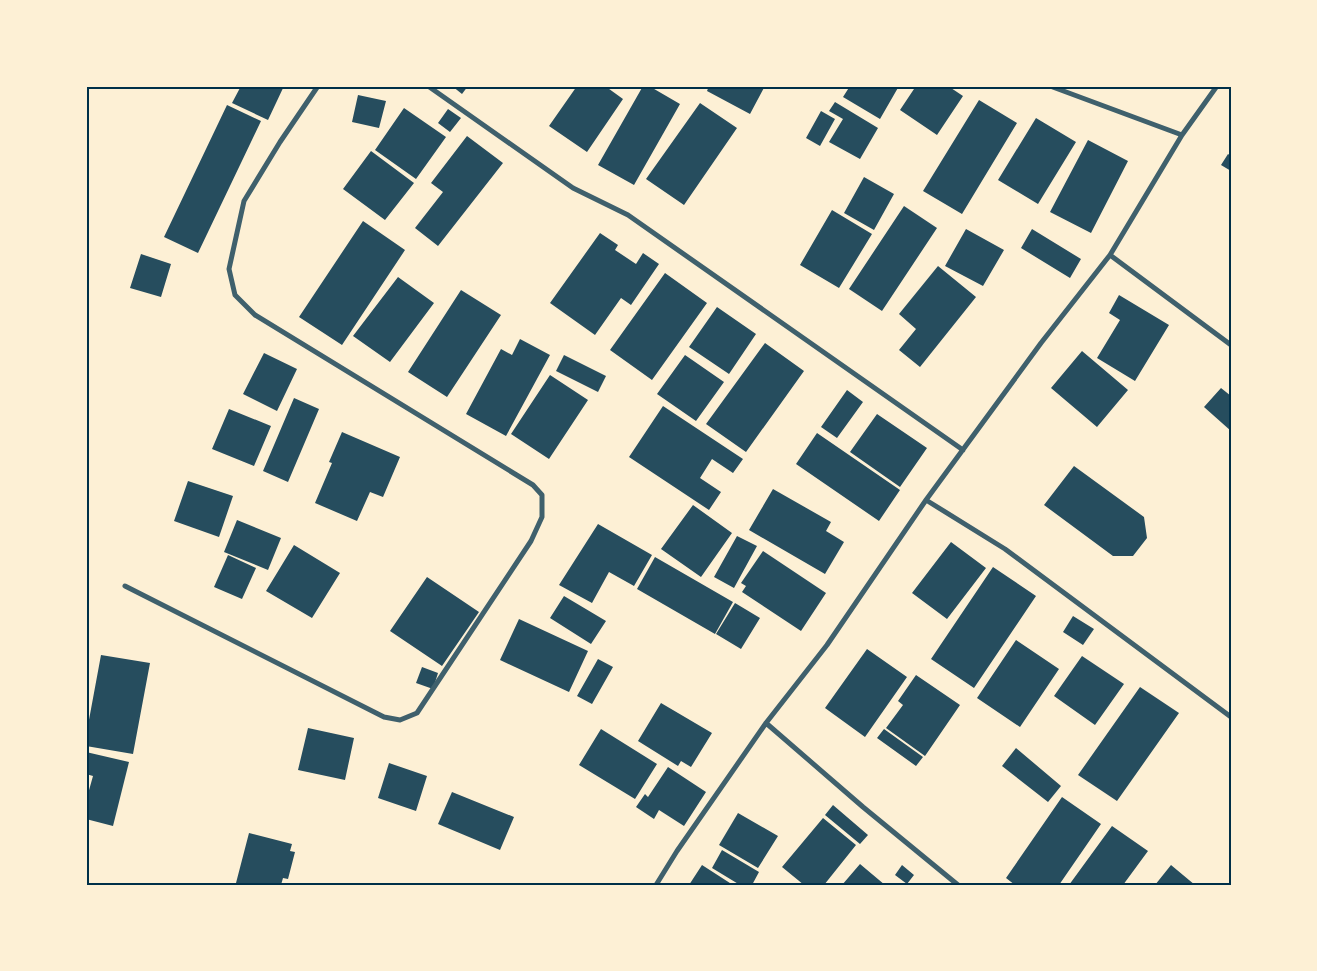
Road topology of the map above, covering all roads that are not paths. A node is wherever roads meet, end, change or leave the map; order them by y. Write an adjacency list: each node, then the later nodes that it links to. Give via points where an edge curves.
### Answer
1 (318, 86): 10 (street, via 244,201 229,269 235,295 255,315 532,485 542,496 542,517 531,541 417,713 400,720 384,717)
2 (428, 86): 8 (street, via 573,188 628,215)
3 (1050, 86): 5 (street)
4 (1216, 86): 5 (street)
5 (1182, 135): 6 (street)
6 (1110, 255): 7 (street); 8 (street, via 1040,343)
7 (1231, 345)
8 (962, 450): 9 (street)
9 (926, 500): 11 (street, via 1005,549); 12 (street, via 827,645)
10 (125, 586)
11 (1231, 717)
12 (766, 723): 13 (street); 14 (street)
13 (656, 885)
14 (958, 885)

